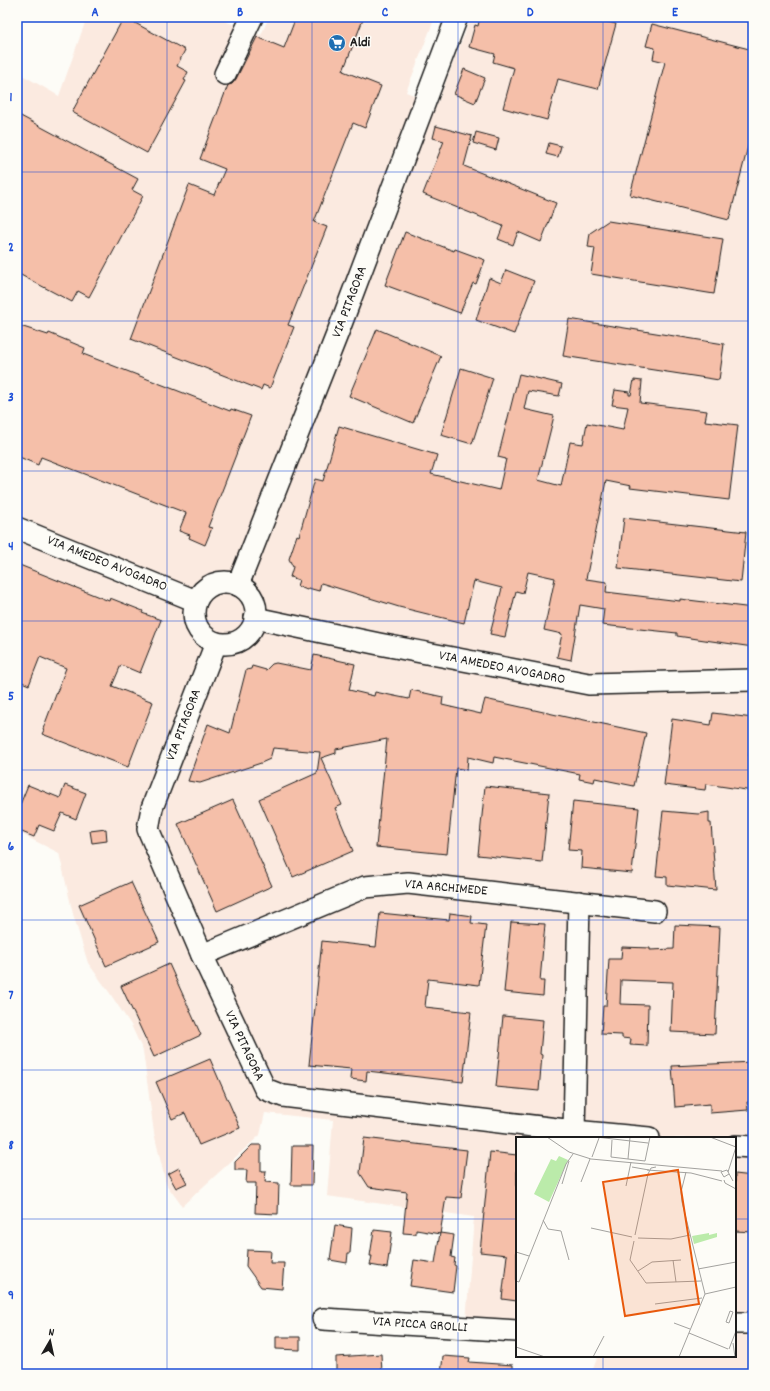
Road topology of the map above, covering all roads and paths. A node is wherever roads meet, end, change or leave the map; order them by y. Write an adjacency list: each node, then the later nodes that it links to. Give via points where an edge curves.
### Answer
1 (252, 17): 3 (street)
2 (457, 17): 5 (street, VIA PITAGORA, via 338,332)
3 (225, 74)
4 (17, 528): 6 (street, VIA AMEDEO AVOGADRO)
5 (238, 585): 6 (street, via 228,582 210,586); 7 (street, via 252,599)
6 (196, 601): 8 (street, via 194,611 197,626 206,638)
7 (255, 618): 8 (street, via 246,636 226,644); 9 (street, VIA AMEDEO AVOGADRO, via 589,684)
8 (216, 642): 12 (street, VIA PITAGORA, via 152,808 148,828)
9 (753, 680)
10 (579, 902): 11 (street, VIA ARCHIMEDE); 12 (street, VIA ARCHIMEDE, via 408,883 365,887); 13 (street)
11 (655, 911)
12 (202, 955): 13 (street, VIA PITAGORA, via 265,1089 283,1096)
13 (574, 1131): 14 (street, VIA PITAGORA)
14 (638, 1137)
15 (736, 1146): 16 (street)
16 (753, 1147)
17 (323, 1320): 20 (street, VIA PICCA GROLLI)
18 (736, 1323): 19 (street)
19 (753, 1323)
20 (516, 1332)

